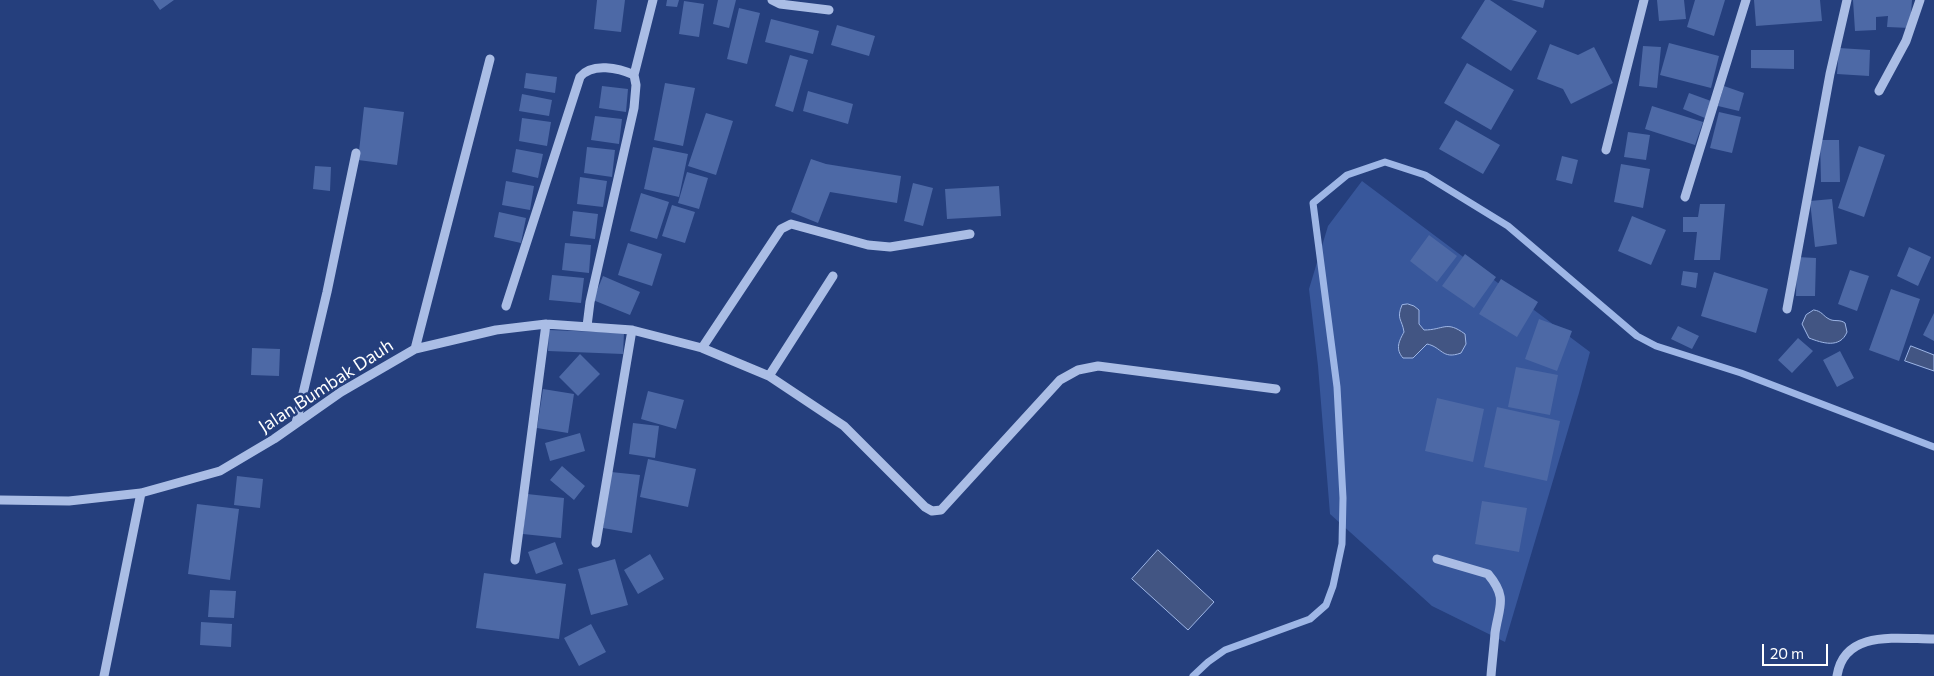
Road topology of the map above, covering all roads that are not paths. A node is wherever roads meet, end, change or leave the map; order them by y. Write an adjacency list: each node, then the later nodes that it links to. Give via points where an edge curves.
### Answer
1 (653, 0): 9 (street)
2 (772, 0): 7 (street, via 780,4)
3 (1644, 0): 11 (street)
4 (1746, 0): 13 (street)
5 (1847, 0): 17 (street, via 1830,74)
6 (1920, 0): 10 (street, via 1906,42)
7 (829, 10)
8 (490, 59): 22 (street)
9 (634, 75): 16 (street, via 595,68 580,77); 19 (street, via 634,108)
10 (1879, 91)
11 (1606, 150)
12 (356, 152): 25 (street)
13 (1685, 198)
14 (970, 234): 21 (street, via 890,247 786,225)
15 (833, 276): 23 (street)
16 (506, 306)
17 (1787, 309)
18 (546, 324): 19 (street, Jalan Bumbak Dauh); 22 (street, Jalan Bumbak Dauh, via 496,330); 30 (street)
19 (587, 326): 20 (street, Jalan Bumbak Dauh)
20 (632, 330): 21 (street, Jalan Bumbak Dauh); 28 (street)
21 (702, 348): 23 (street, Jalan Bumbak Dauh)
22 (415, 349): 25 (street, Jalan Bumbak Dauh, via 341,392)
23 (769, 376): 24 (street, Jalan Bumbak Dauh, via 844,426 932,511 941,510 1060,380 1078,370 1098,366)
24 (1276, 389)
25 (296, 423): 26 (street, Jalan Bumbak Dauh, via 220,471)
26 (141, 493): 27 (street, Jalan Bumbak Dauh, via 69,501); 32 (street)
27 (0, 500)
28 (596, 543)
29 (1436, 559): 33 (street, via 1488,574 1500,593 1501,612)
30 (515, 560)
31 (1934, 639): 34 (street, via 1882,639 1862,643 1846,653 1839,665)
32 (104, 676)
33 (1491, 676)
34 (1838, 676)

